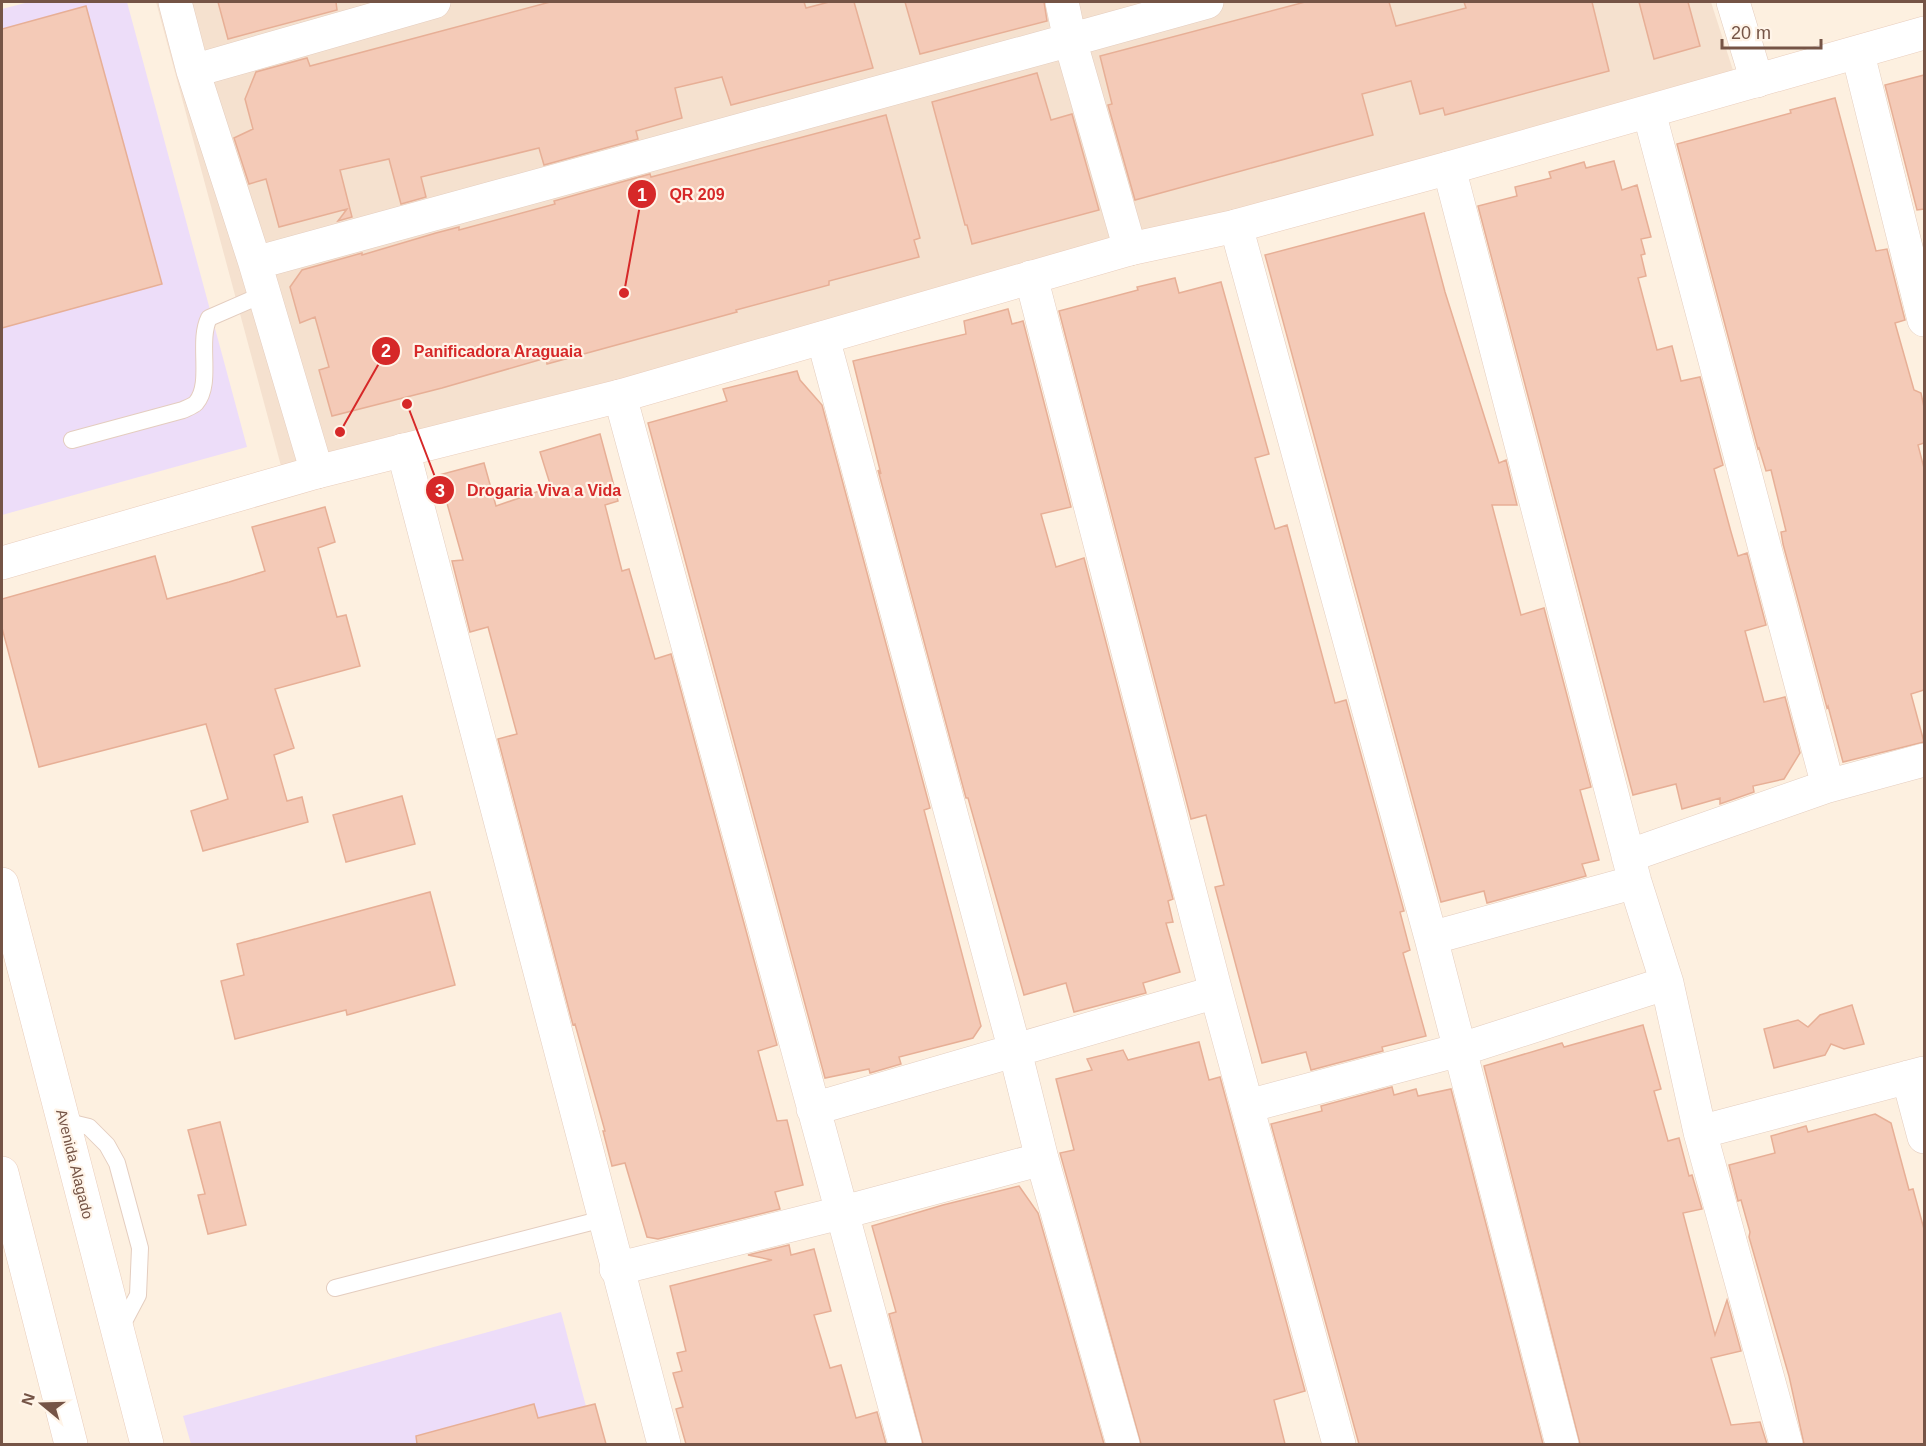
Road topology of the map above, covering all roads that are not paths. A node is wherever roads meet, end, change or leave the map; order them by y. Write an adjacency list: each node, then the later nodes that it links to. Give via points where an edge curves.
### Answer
1 (175, 2): 10 (street)
2 (434, 2): 6 (street)
3 (1062, 2): 8 (street)
4 (1207, 2): 8 (street)
5 (1732, 2): 11 (street)
6 (393, 7): 10 (street)
7 (1924, 33): 9 (street)
8 (1070, 40): 15 (street); 17 (street)
9 (1858, 54): 11 (street); 18 (street)
10 (193, 71): 17 (street)
11 (1757, 81): 12 (street)
12 (1649, 112): 13 (street); 26 (street)
13 (1449, 168): 14 (street); 27 (street)
14 (1236, 226): 15 (street); 30 (street)
15 (1130, 249): 16 (street)
16 (1031, 277): 19 (street); 32 (street)
17 (259, 278): 21 (lane, via 209,318 203,384 195,404); 23 (street)
18 (1924, 320)
19 (823, 338): 20 (street); 34 (street)
20 (620, 396): 22 (street); 37 (street)
21 (72, 440)
22 (403, 450): 23 (street); 43 (street)
23 (317, 472): 24 (street)
24 (2, 563)
25 (1924, 760): 26 (street)
26 (1828, 786): 27 (street)
27 (1632, 869): 30 (street); 31 (street)
28 (2, 884): 29 (street, Avenida Alagado)
29 (7, 926): 47 (street, Avenida Alagado, via 64,1120)
30 (1431, 938): 33 (street)
31 (1667, 983): 33 (street); 38 (street)
32 (1216, 992): 34 (street); 36 (street)
33 (1459, 1050): 36 (street); 52 (street)
34 (1015, 1051): 37 (street); 40 (street)
35 (1916, 1075): 38 (street); 39 (street)
36 (1248, 1106): 51 (street)
37 (813, 1109): 42 (street)
38 (1700, 1132): 53 (street)
39 (1924, 1137)
40 (1042, 1158): 42 (street); 50 (street)
41 (2, 1173): 46 (street)
42 (844, 1212): 44 (street); 49 (street)
43 (603, 1219): 44 (street); 45 (lane)
44 (616, 1269): 48 (street)
45 (336, 1288)
46 (71, 1444)
47 (147, 1444)
48 (664, 1444)
49 (905, 1444)
50 (1123, 1444)
51 (1339, 1444)
52 (1562, 1444)
53 (1786, 1444)

